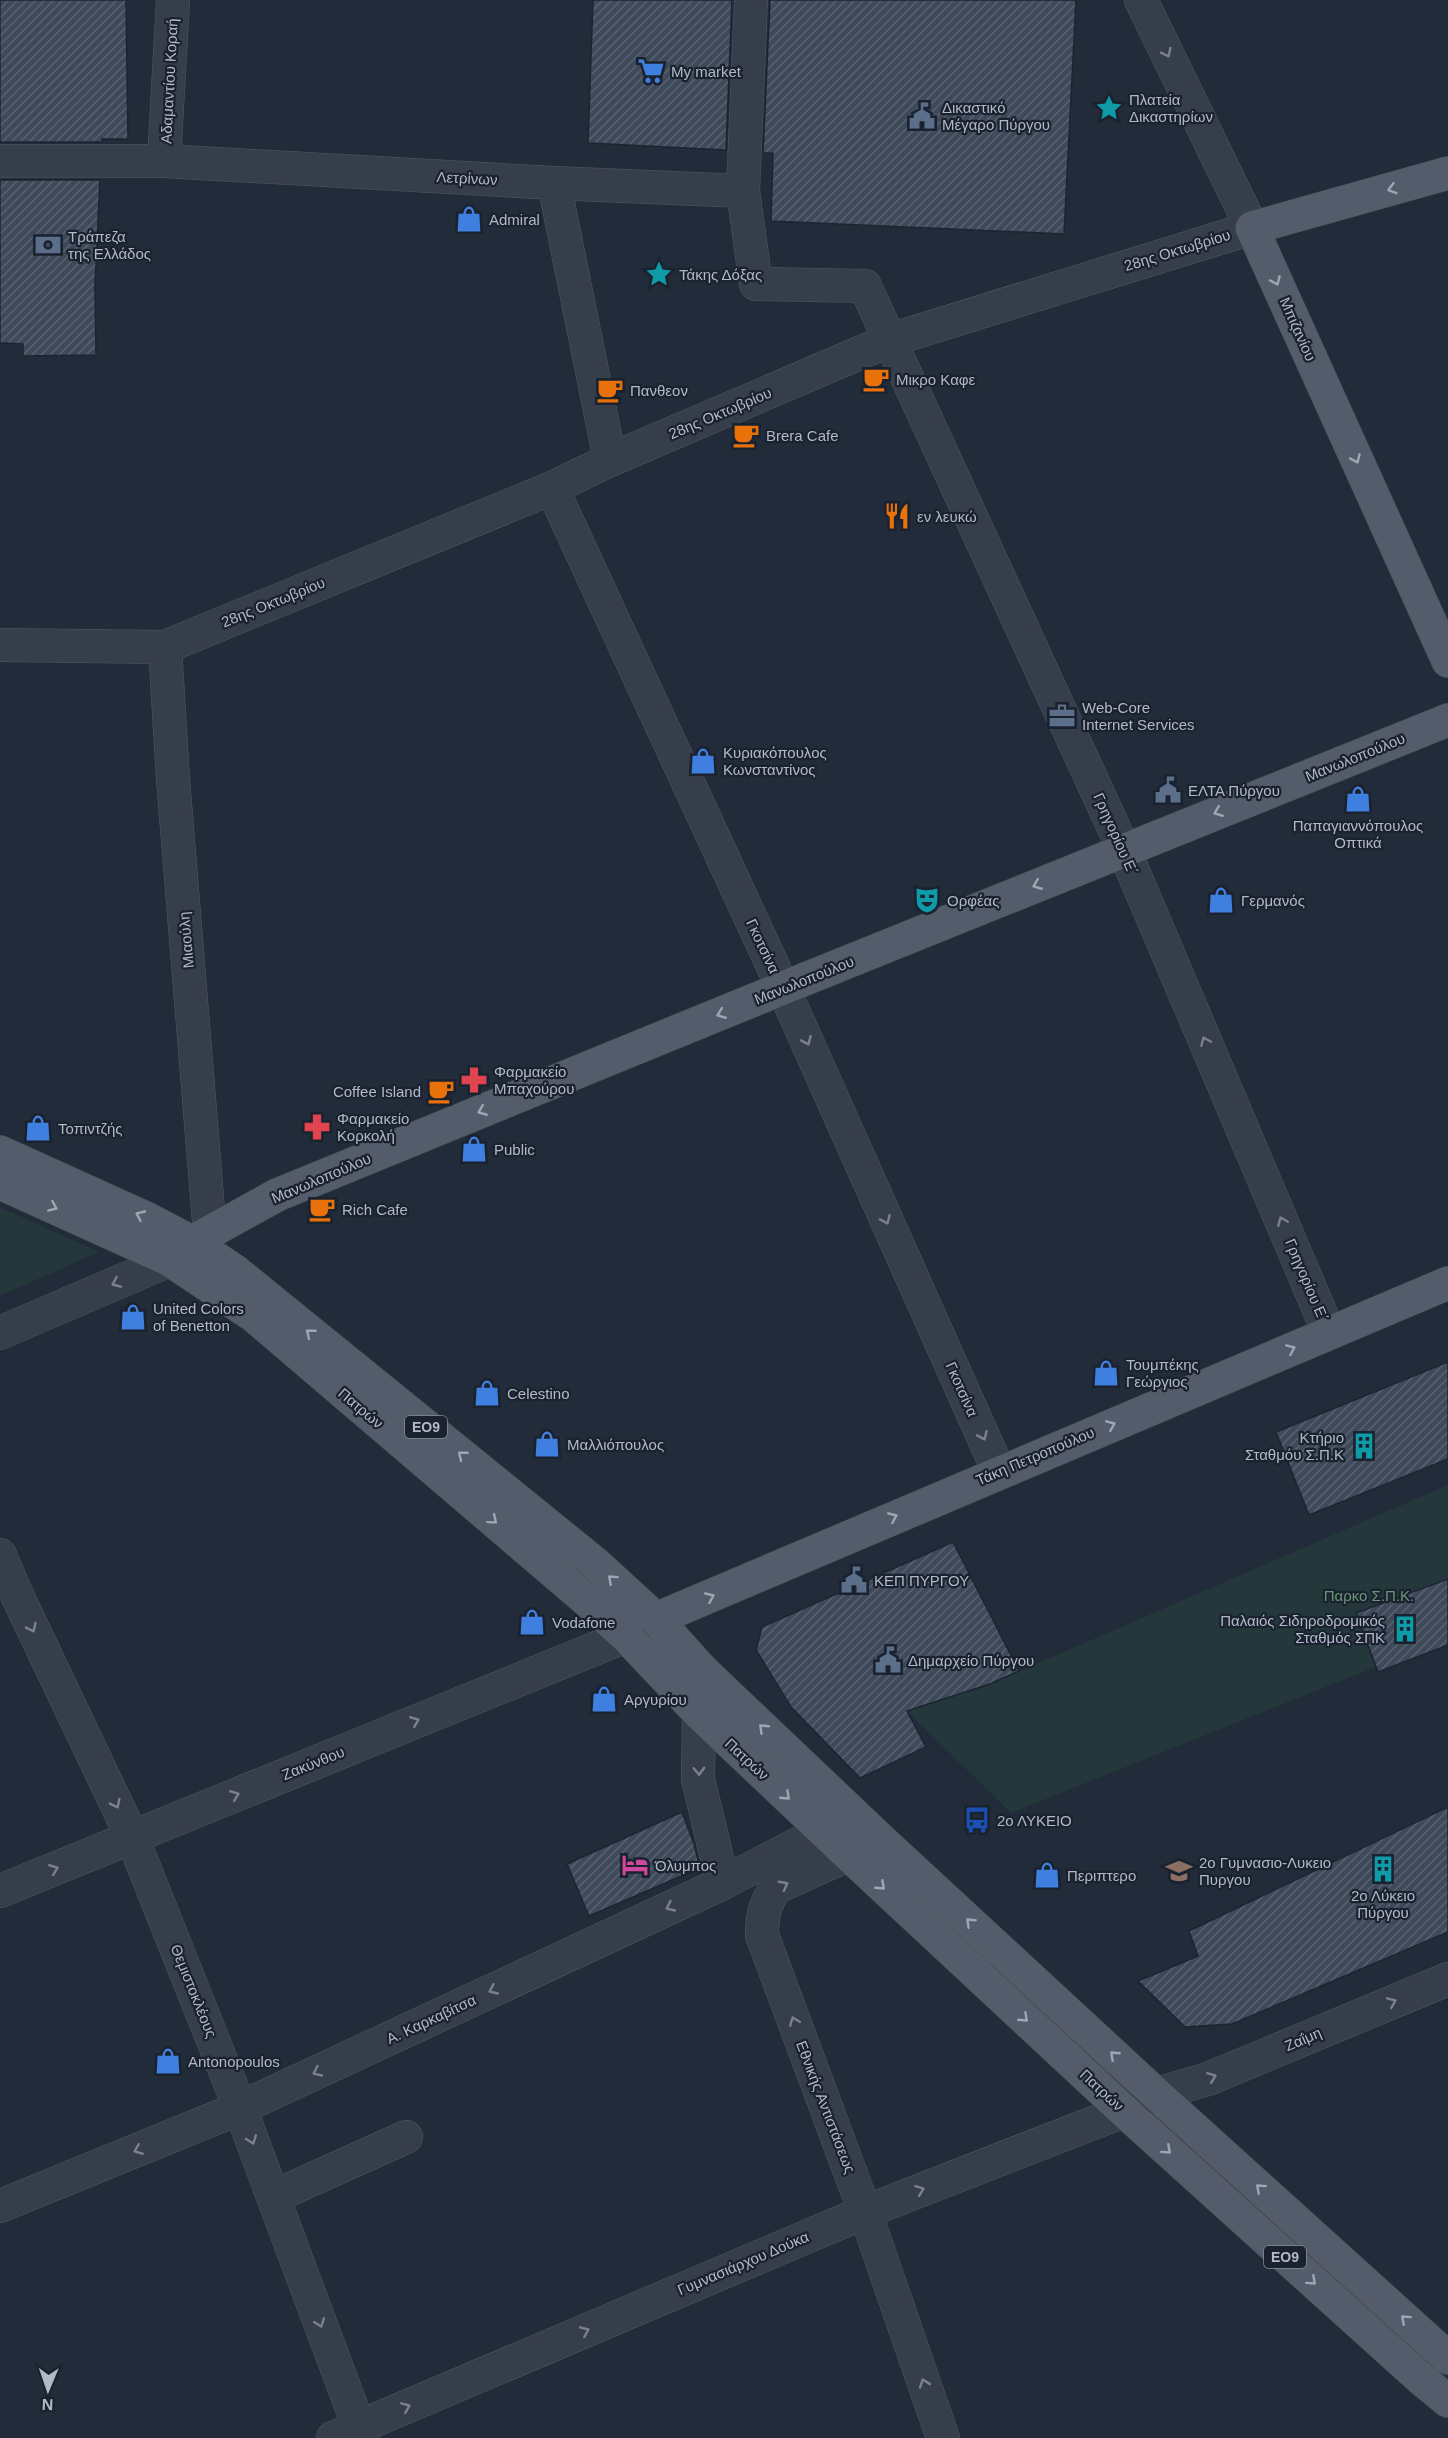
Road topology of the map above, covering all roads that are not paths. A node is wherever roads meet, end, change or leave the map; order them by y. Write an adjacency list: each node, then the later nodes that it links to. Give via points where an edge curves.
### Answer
1 (174, 0): 5 (street, Αδαμαντίου Κοραή)
2 (751, 0): 8 (street)
3 (1142, 0): 9 (street, Μπιζανίου, one-way to 9)
4 (0, 161): 5 (street, Λετρίνων)
5 (164, 161): 7 (street, Λετρίνων)
6 (1448, 173): 9 (main road, 28ης Οκτωβρίου, one-way to 9)
7 (554, 183): 8 (street, Λετρίνων); 11 (street)
8 (743, 191): 10 (street, Γρηγορίου Ε΄, via 756,284 865,286)
9 (1252, 228): 10 (street, 28ης Οκτωβρίου); 15 (main road, Μπιζανίου, one-way to 15)
10 (890, 340): 11 (street, 28ης Οκτωβρίου); 17 (street, Γρηγορίου Ε΄)
11 (610, 460): 12 (street, 28ης Οκτωβρίου)
12 (552, 488): 14 (street, 28ης Οκτωβρίου); 18 (street, Γκοτσίνα)
13 (0, 645): 14 (street, 28ης Οκτωβρίου)
14 (165, 647): 21 (street, Μιαούλη)
15 (1448, 661)
16 (1448, 720): 17 (main road, Μανωλοπούλου, one-way to 17)
17 (1124, 850): 18 (main road, Μανωλοπούλου, one-way to 18); 24 (street, Γρηγορίου Ε΄, one-way to 17)
18 (783, 988): 21 (main road, Μανωλοπούλου, one-way to 21, via 277,1195); 25 (street, Γκοτσίνα, one-way to 25)
19 (0, 1152): 21 (main road, Πατρών / ΕΟ9, one-way to 19, via 148,1219)
20 (0, 1183): 21 (main road, Πατρών / ΕΟ9, one-way to 21)
21 (190, 1245): 23 (street, one-way to 23); 28 (main road, Πατρών / ΕΟ9, one-way to 21, via 596,1564 235,1271); 29 (main road, Πατρών / ΕΟ9, one-way to 29, via 254,1316)
22 (1448, 1282): 24 (main road, Τάκη Πετροπούλου)
23 (0, 1333)
24 (1329, 1333): 25 (main road, Τάκη Πετροπούλου, one-way to 24)
25 (999, 1472): 28 (main road, Τάκη Πετροπούλου, one-way to 25)
26 (0, 1555): 27 (street, Θεμιστοκλέους)
27 (8, 1596): 33 (street, Θεμιστοκλέους, one-way to 33)
28 (656, 1619): 29 (street, Τάκη Πετροπούλου); 31 (main road, Πατρών / ΕΟ9, one-way to 28, via 702,1670)
29 (626, 1636): 30 (main road, Πατρών / ΕΟ9); 33 (street, Ζακύνθου, one-way to 29)
30 (699, 1713): 32 (main road, Πατρών / ΕΟ9, one-way to 32); 36 (street, one-way to 36, via 698,1779)
31 (851, 1811): 32 (street, Α. Καρκαβίτσα); 34 (main road, Πατρών / ΕΟ9)
32 (824, 1831): 35 (main road, Πατρών / ΕΟ9); 36 (street, Α. Καρκαβίτσα)
33 (132, 1837): 37 (street, Ζακύνθου, one-way to 33); 40 (street, Θεμιστοκλέους)
34 (881, 1840): 35 (street, Εθνικής Αντιστάσεως); 39 (main road, Πατρών / ΕΟ9, one-way to 34)
35 (850, 1856): 41 (main road, Πατρών / ΕΟ9, one-way to 41); 45 (street, Εθνικής Αντιστάσεως, one-way to 35, via 762,1935 762,1917 777,1887)
36 (723, 1883): 40 (street, Α. Καρκαβίτσα, one-way to 40)
37 (0, 1891)
38 (1448, 1979): 39 (street, Ζαΐμη, one-way to 38, via 1208,2079)
39 (1156, 2094): 41 (street, Γυμνασιάρχου Δούκα); 46 (main road, Πατρών / ΕΟ9, one-way to 39)
40 (240, 2108): 43 (street, Θεμιστοκλέους, one-way to 43); 44 (street, Α. Καρκαβίτσα, one-way to 44)
41 (1124, 2111): 45 (street, Γυμνασιάρχου Δούκα, one-way to 41); 47 (main road, Πατρών / ΕΟ9, one-way to 47)
42 (406, 2137): 43 (street)
43 (273, 2197): 48 (street, Θεμιστοκλέους, one-way to 48)
44 (0, 2206)
45 (865, 2211): 48 (street, Γυμνασιάρχου Δούκα, one-way to 45); 49 (street, Εθνικής Αντιστάσεως, one-way to 45)
46 (1448, 2358)
47 (1448, 2401)
48 (351, 2434)
49 (943, 2438)

